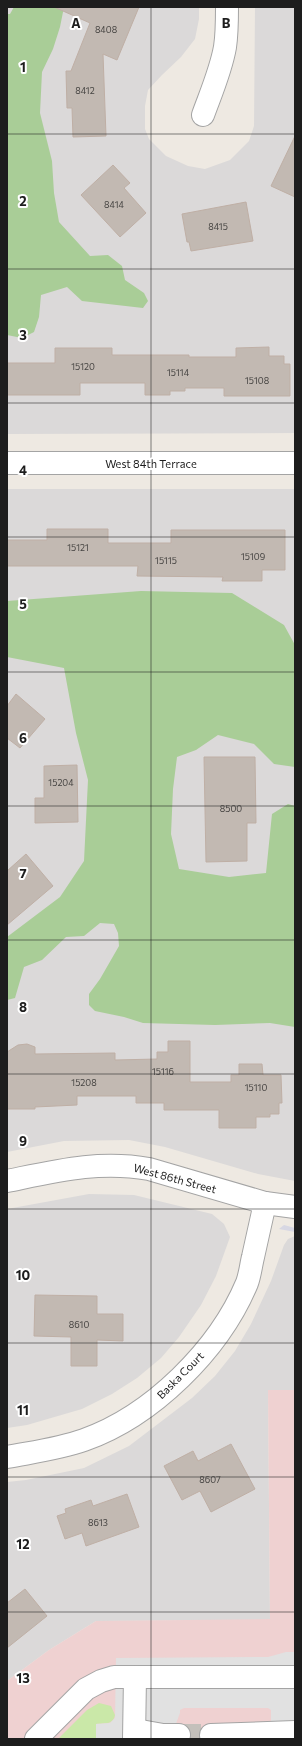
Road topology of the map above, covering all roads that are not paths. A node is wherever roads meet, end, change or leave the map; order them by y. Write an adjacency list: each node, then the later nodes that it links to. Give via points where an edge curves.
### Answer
1 (227, 7): 2 (street, via 225,48)
2 (203, 115)
3 (7, 463): 4 (street, West 84th Terrace)
4 (295, 463)
5 (7, 1181): 6 (street, West 86th Street, via 94,1165 132,1166)
6 (265, 1203): 7 (street, West 86th Street); 8 (street, Baska Court, via 247,1282 219,1332 184,1374 148,1407 108,1430 84,1440)
7 (295, 1207)
8 (7, 1457)
9 (295, 1676): 10 (street)
10 (135, 1677): 12 (street); 16 (street, via 114,1677 86,1689)
11 (295, 1732): 15 (street)
12 (135, 1734): 14 (street)
13 (211, 1735): 15 (street)
14 (169, 1736)
15 (253, 1736)
16 (36, 1739)

